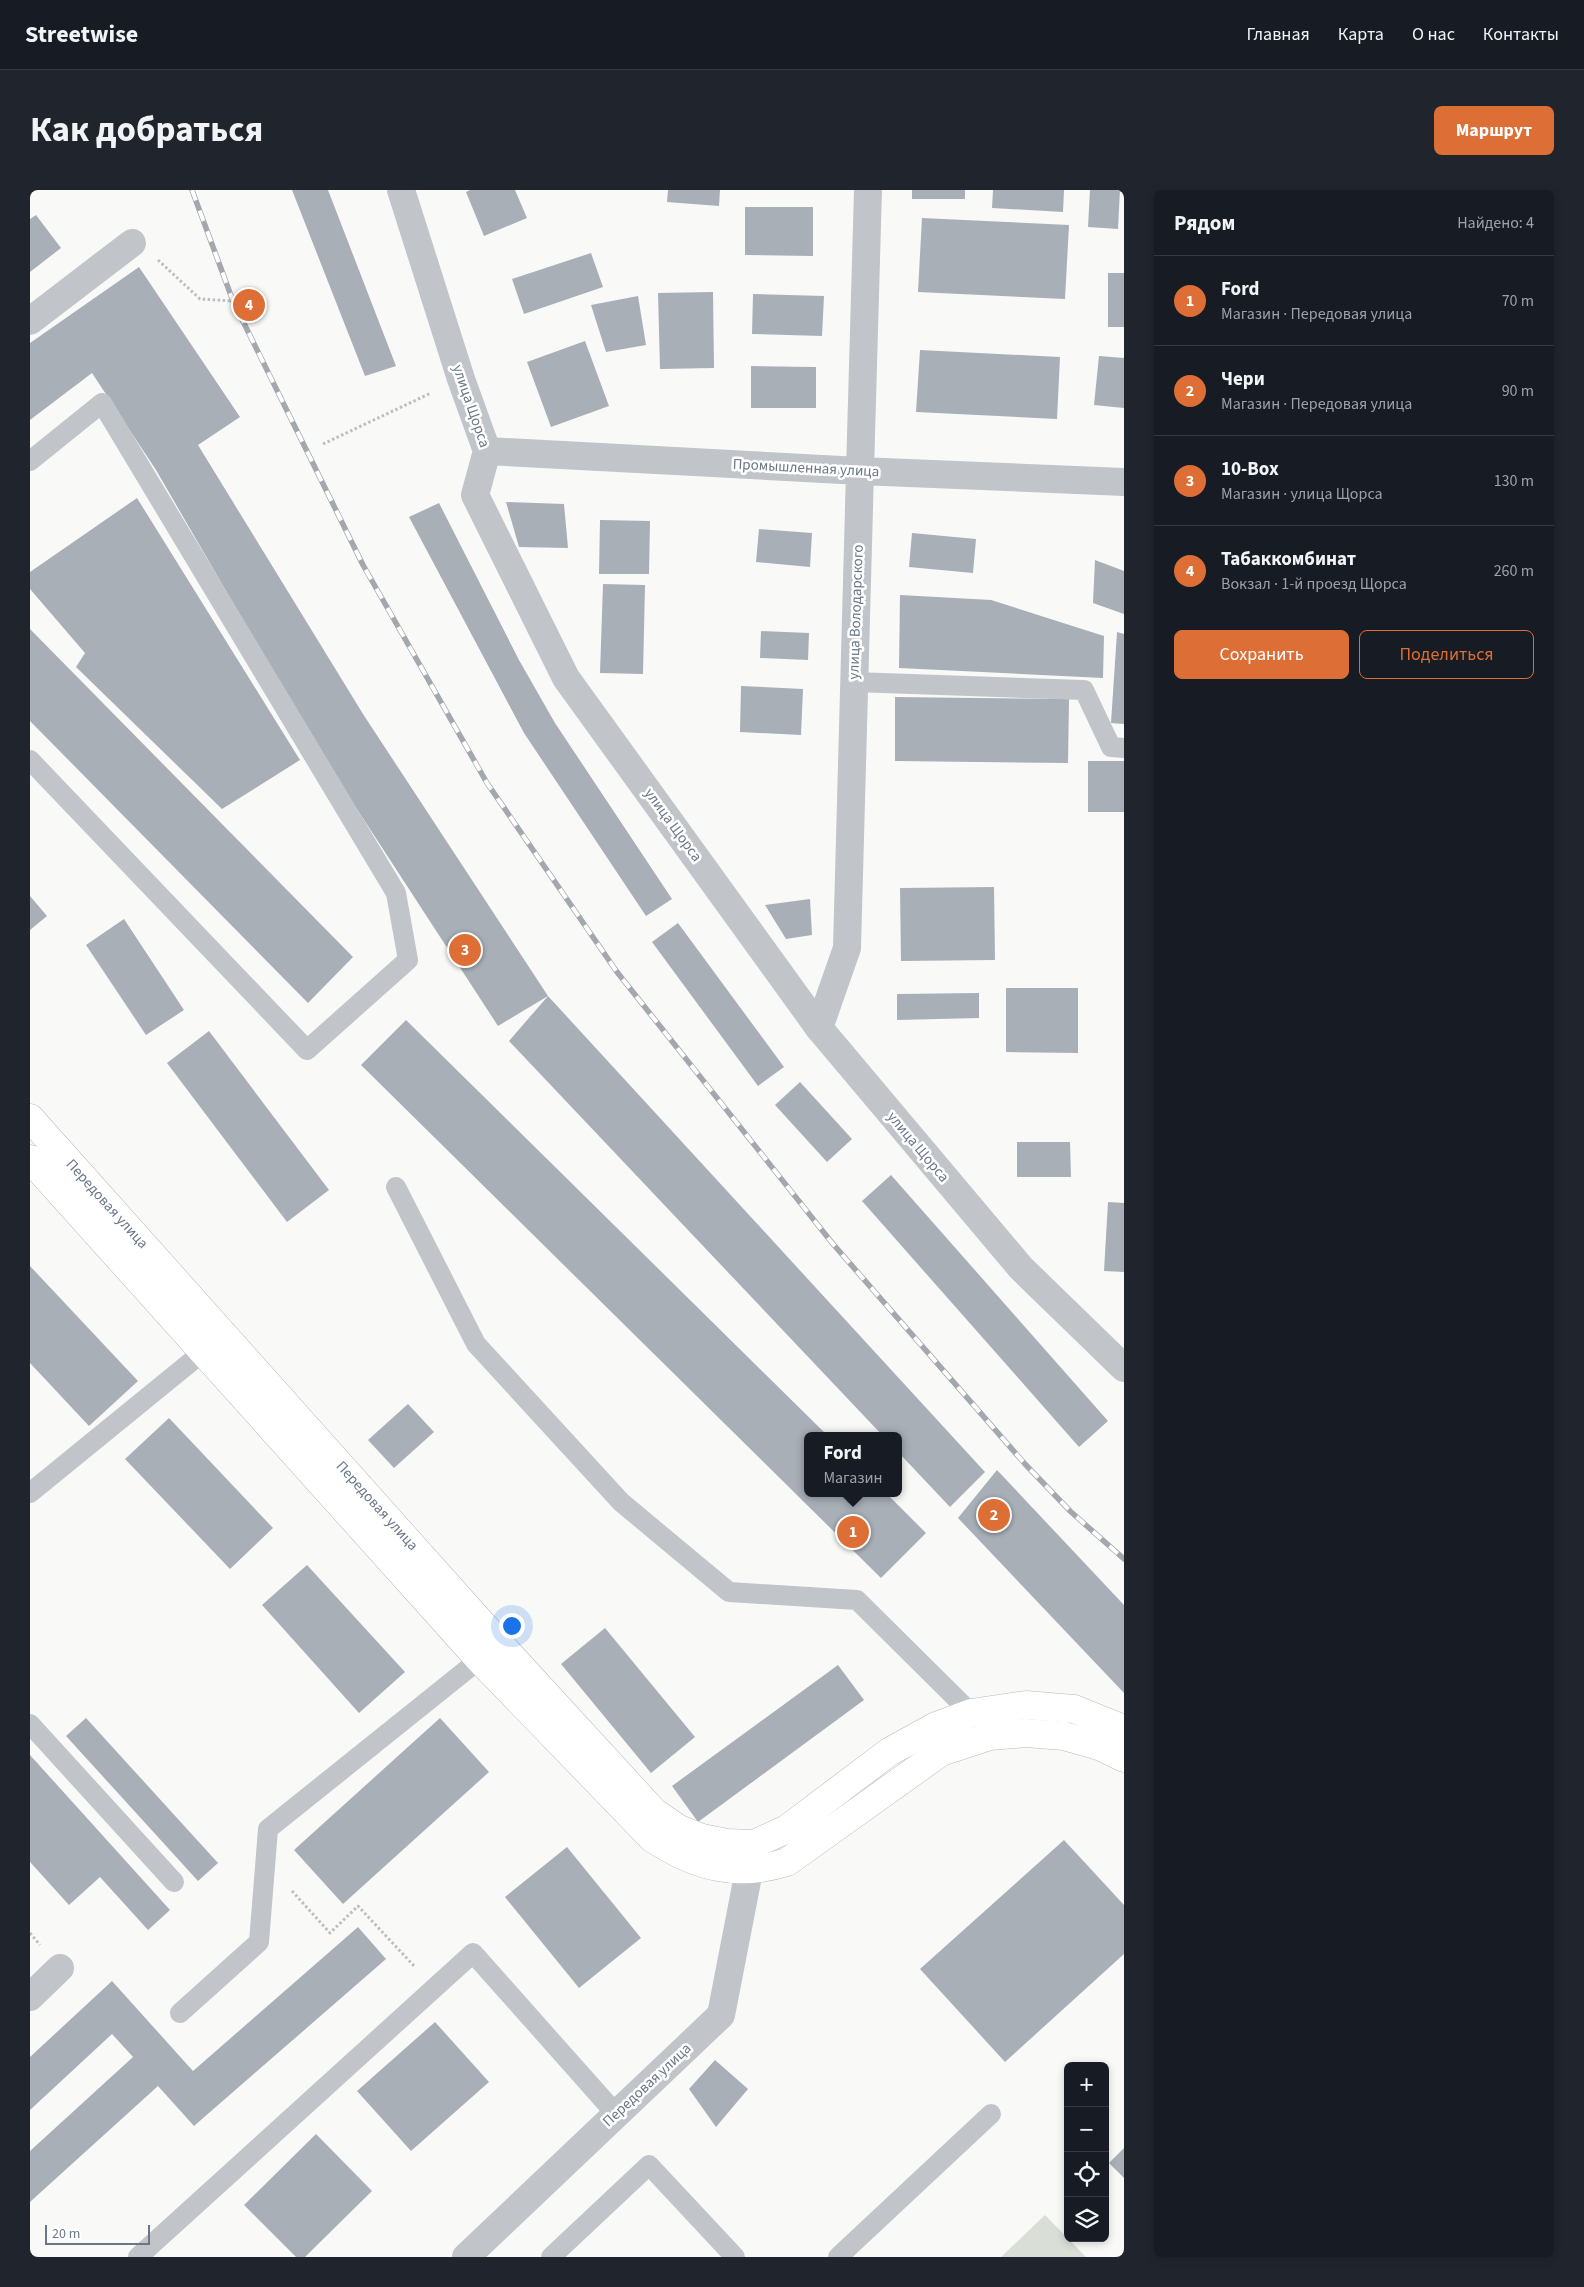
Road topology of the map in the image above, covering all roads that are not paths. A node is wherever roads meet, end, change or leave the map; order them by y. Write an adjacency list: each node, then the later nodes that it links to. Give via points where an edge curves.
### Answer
1 (400, 190): 5 (street, улица Щорса)
2 (868, 190): 7 (street, улица Володарского)
3 (132, 243): 4 (street)
4 (30, 321)
5 (487, 451): 7 (street, Промышленная улица); 12 (street, улица Щорса, via 475,496 566,678)
6 (30, 461): 11 (lane, via 102,403 396,893 408,960 307,1050)
7 (860, 471): 8 (street, Промышленная улица); 9 (street, улица Володарского)
8 (1124, 482)
9 (854, 682): 10 (lane, via 1084,690 1111,747); 12 (street, улица Володарского, via 847,948)
10 (1124, 748)
11 (30, 760)
12 (819, 1028): 17 (street, улица Щорса, via 1021,1268)
13 (30, 1118): 19 (main road, Передовая улица)
14 (30, 1159): 16 (main road, Передовая улица)
15 (396, 1187): 20 (lane, via 476,1344 621,1502 729,1592 857,1600)
16 (203, 1352): 18 (lane); 19 (main road, Передовая улица)
17 (1124, 1368)
18 (30, 1493)
19 (489, 1651): 24 (main road, Передовая улица, via 654,1812 679,1829 702,1838); 25 (main road, Передовая улица, via 652,1838 674,1853 696,1862 724,1869); 29 (lane, via 268,1829 259,1942)
20 (971, 1713): 22 (main road, Передовая улица, via 1026,1705 1074,1709); 24 (main road, Передовая улица, via 936,1726 889,1752 787,1829)
21 (30, 1724): 26 (lane)
22 (1124, 1729)
23 (1124, 1758): 25 (main road, Передовая улица, via 1099,1746 1064,1736 1026,1733 990,1736 941,1752 787,1862 766,1869)
24 (754, 1844): 25 (street, Передовая улица)
25 (749, 1870): 30 (street, Передовая улица, via 721,2015)
26 (174, 1882)
27 (60, 1968): 28 (street)
28 (30, 1997)
29 (180, 2013)
30 (616, 2114): 32 (lane, via 473,1953); 33 (street, Передовая улица)
31 (991, 2114): 36 (lane)
32 (138, 2257)
33 (466, 2257)
34 (551, 2257): 35 (lane, via 649,2165)
35 (735, 2257)
36 (838, 2257)

